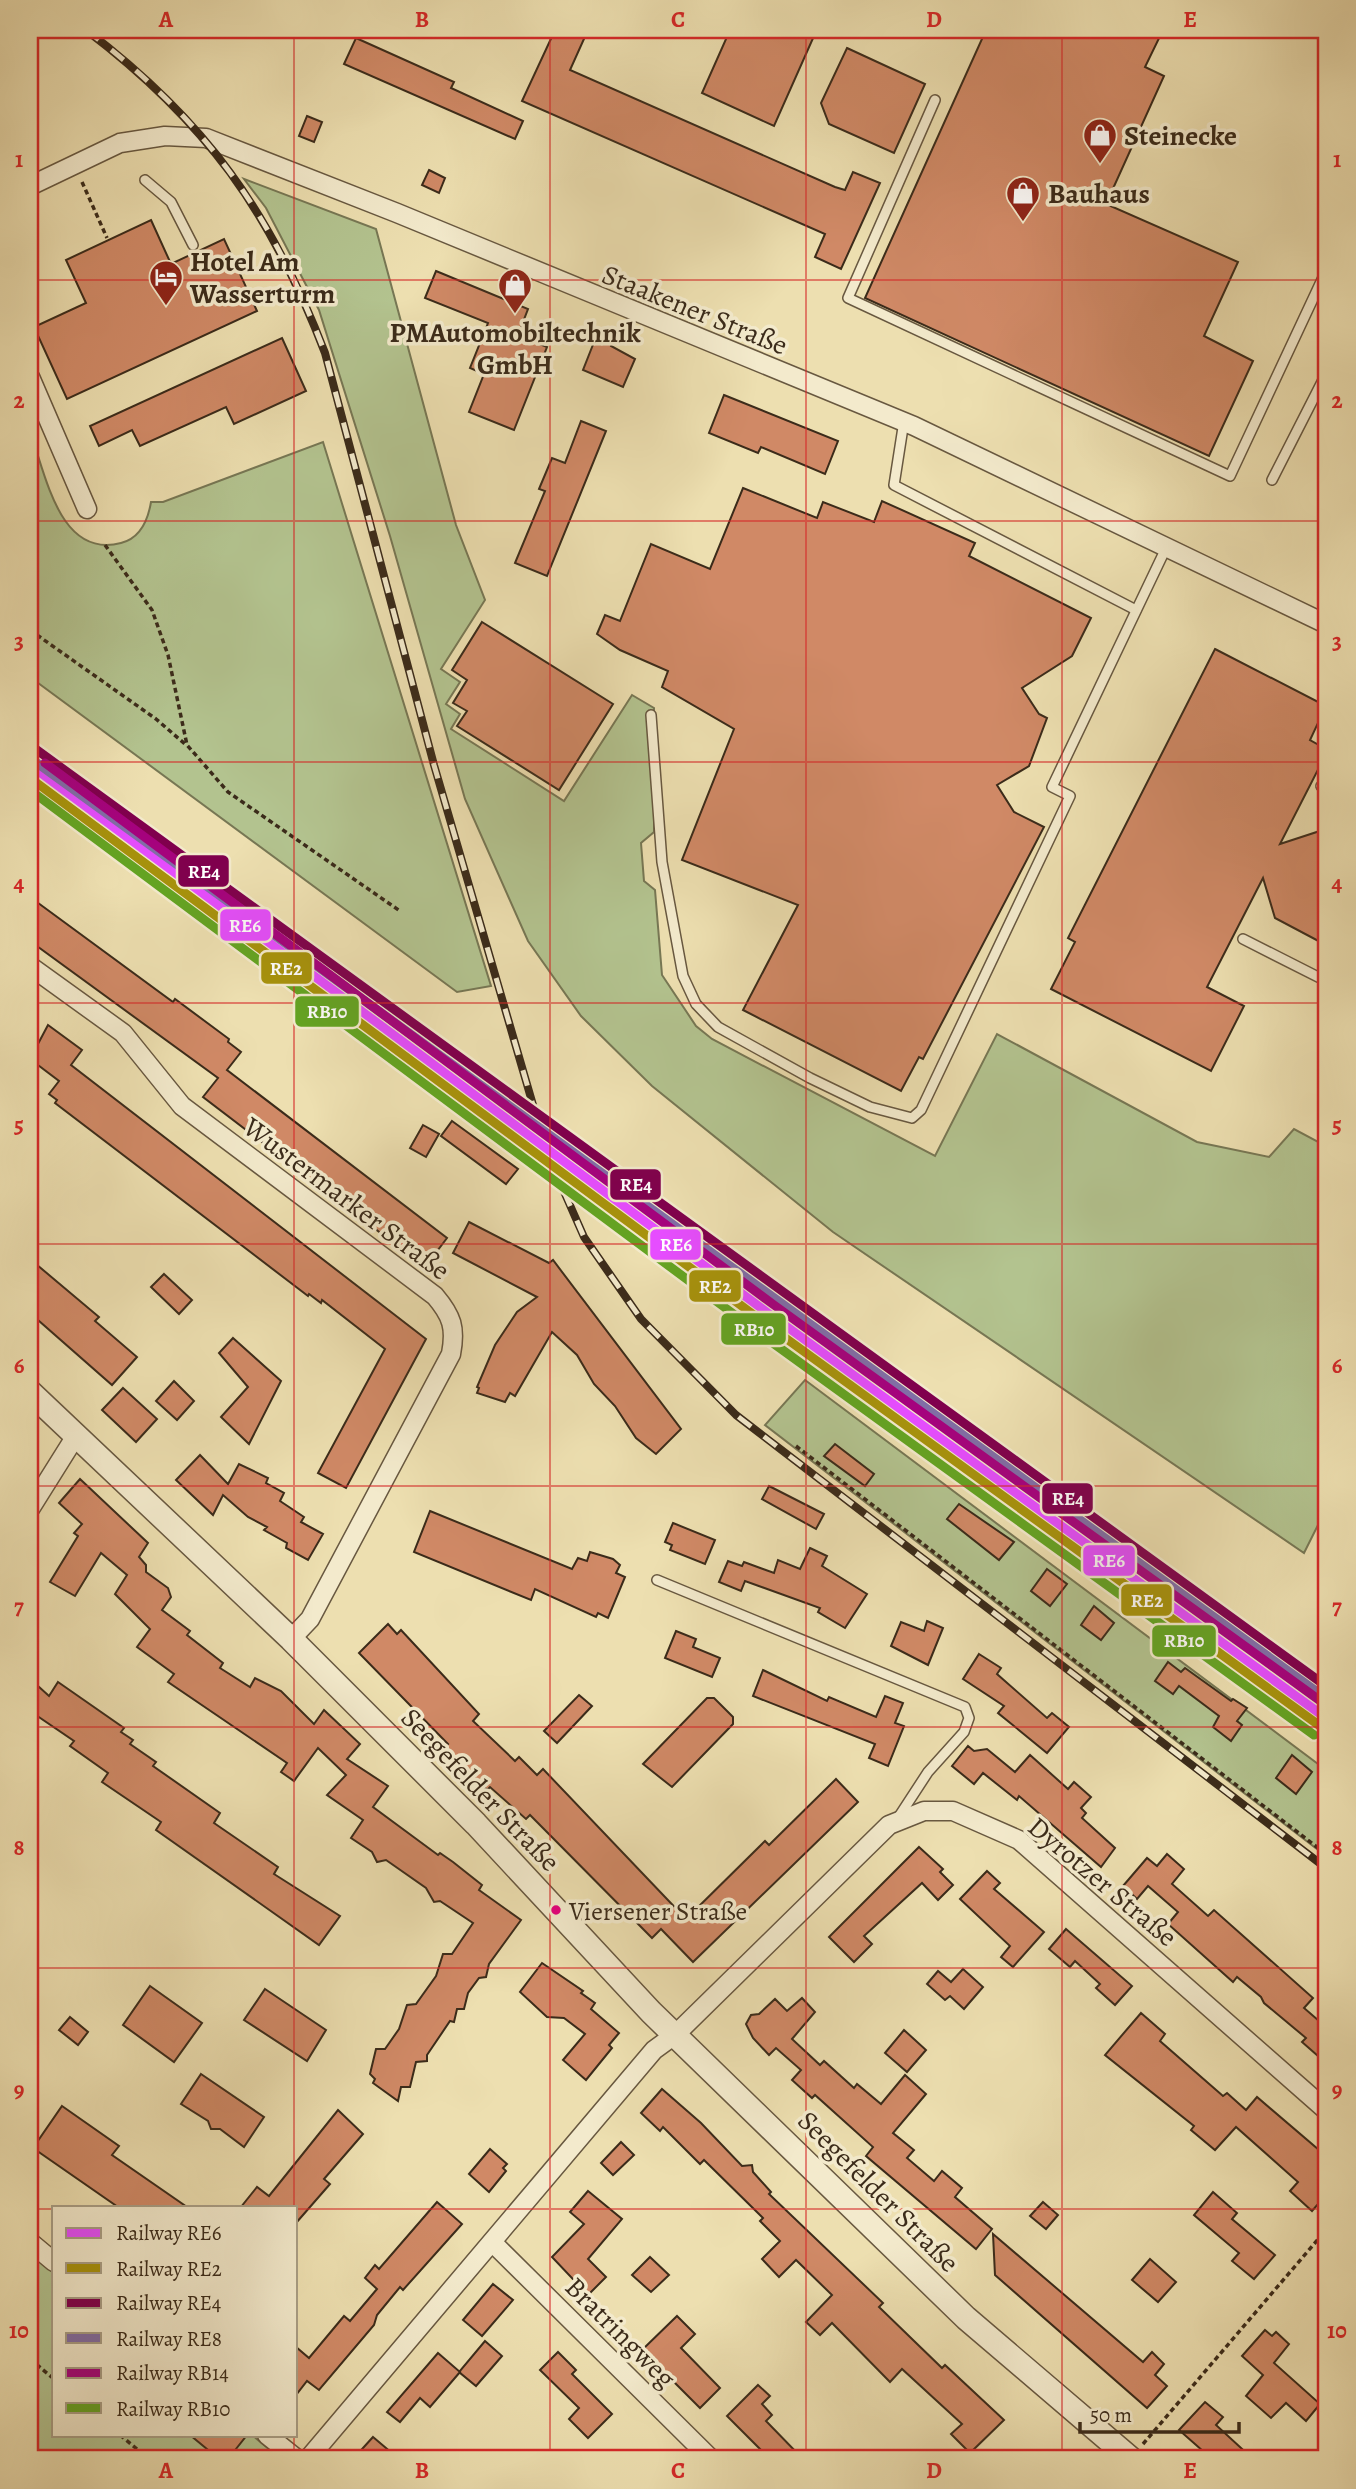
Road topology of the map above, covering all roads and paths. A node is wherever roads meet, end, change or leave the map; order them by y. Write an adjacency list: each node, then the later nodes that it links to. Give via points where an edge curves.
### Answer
1 (936, 100): 7 (lane, via 848,298 1230,476)
2 (74, 164): 4 (street, Staakener Straße); 5 (path); 10 (street, Staakener Straße, via 140,138 206,138)
3 (145, 180): 6 (lane, via 171,202)
4 (30, 186)
5 (107, 238)
6 (193, 246)
7 (1326, 271)
8 (1326, 374): 11 (lane)
9 (30, 377): 12 (street)
10 (904, 421): 14 (street, Staakener Straße); 15 (lane, via 894,485)
11 (1272, 480)
12 (87, 509)
13 (105, 545): 19 (path, via 152,610 168,656)
14 (1167, 545): 15 (lane); 16 (street, Staakener Straße)
15 (1136, 610): 18 (lane, via 1052,787 1070,796 921,1110 912,1118 870,1107 810,1078 718,1027 696,1004 683,976 662,862)
16 (1326, 624)
17 (30, 630): 19 (path)
18 (651, 715)
19 (187, 745): 20 (path, via 228,792)
20 (400, 911)
21 (1243, 939): 23 (lane)
22 (30, 966): 29 (street, Wustermarker Straße, via 123,1033 182,1106 435,1296 451,1315 455,1332 451,1354 310,1619)
23 (1326, 981)
24 (30, 1392): 25 (street, Seegefelder Straße)
25 (77, 1434): 27 (street); 29 (street, Seegefelder Straße)
26 (796, 1446): 31 (path)
27 (30, 1509)
28 (657, 1580): 30 (lane, via 965,1707 970,1718 964,1732 928,1772)
29 (291, 1639): 32 (street, Seegefelder Straße)
30 (898, 1819): 32 (street, Dyrotzer Straße, via 860,1851); 33 (street, Dyrotzer Straße, via 923,1811 953,1811 1019,1840)
31 (1326, 1854)
32 (677, 2034): 36 (street, via 654,2050); 42 (street, Seegefelder Straße, via 997,2348)
33 (1326, 2110)
34 (1326, 2231): 42 (path)
35 (30, 2242): 37 (street)
36 (493, 2243): 45 (street); 46 (street, Bratringweg)
37 (52, 2260)
38 (30, 2359): 39 (path)
39 (52, 2377)
40 (121, 2436): 43 (path)
41 (268, 2436): 44 (street)
42 (1134, 2456)
43 (149, 2459)
44 (297, 2459)
45 (308, 2459)
46 (711, 2459)

